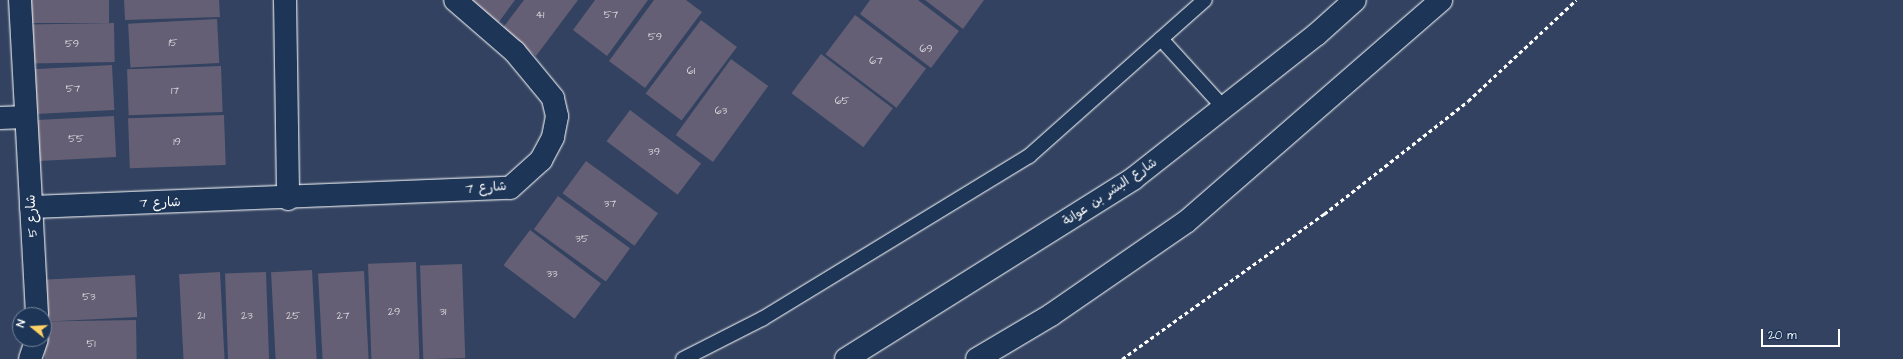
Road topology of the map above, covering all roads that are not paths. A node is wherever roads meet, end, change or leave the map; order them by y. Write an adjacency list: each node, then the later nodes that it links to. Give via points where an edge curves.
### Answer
1 (20, 0): 9 (street, شارع 5)
2 (285, 0): 11 (street)
3 (455, 0): 11 (street, شارع 7, via 515,52 553,98 557,116 553,137 541,160 510,188)
4 (1205, 0): 7 (lane)
5 (1355, 0): 8 (street, شارع البشر بن عوانة)
6 (1441, 0): 18 (street, via 1186,222 1051,315)
7 (1161, 39): 8 (lane); 16 (lane, via 1029,156 762,319)
8 (1224, 108): 17 (street, شارع البشر بن عوانة, via 1134,178)
9 (26, 116): 10 (street); 12 (street, شارع 5)
10 (0, 118)
11 (288, 199): 12 (street, شارع 7)
12 (31, 207): 13 (street, شارع 5)
13 (37, 307)
14 (34, 347): 15 (street)
15 (30, 359)
16 (683, 359)
17 (846, 359)
18 (976, 359)

